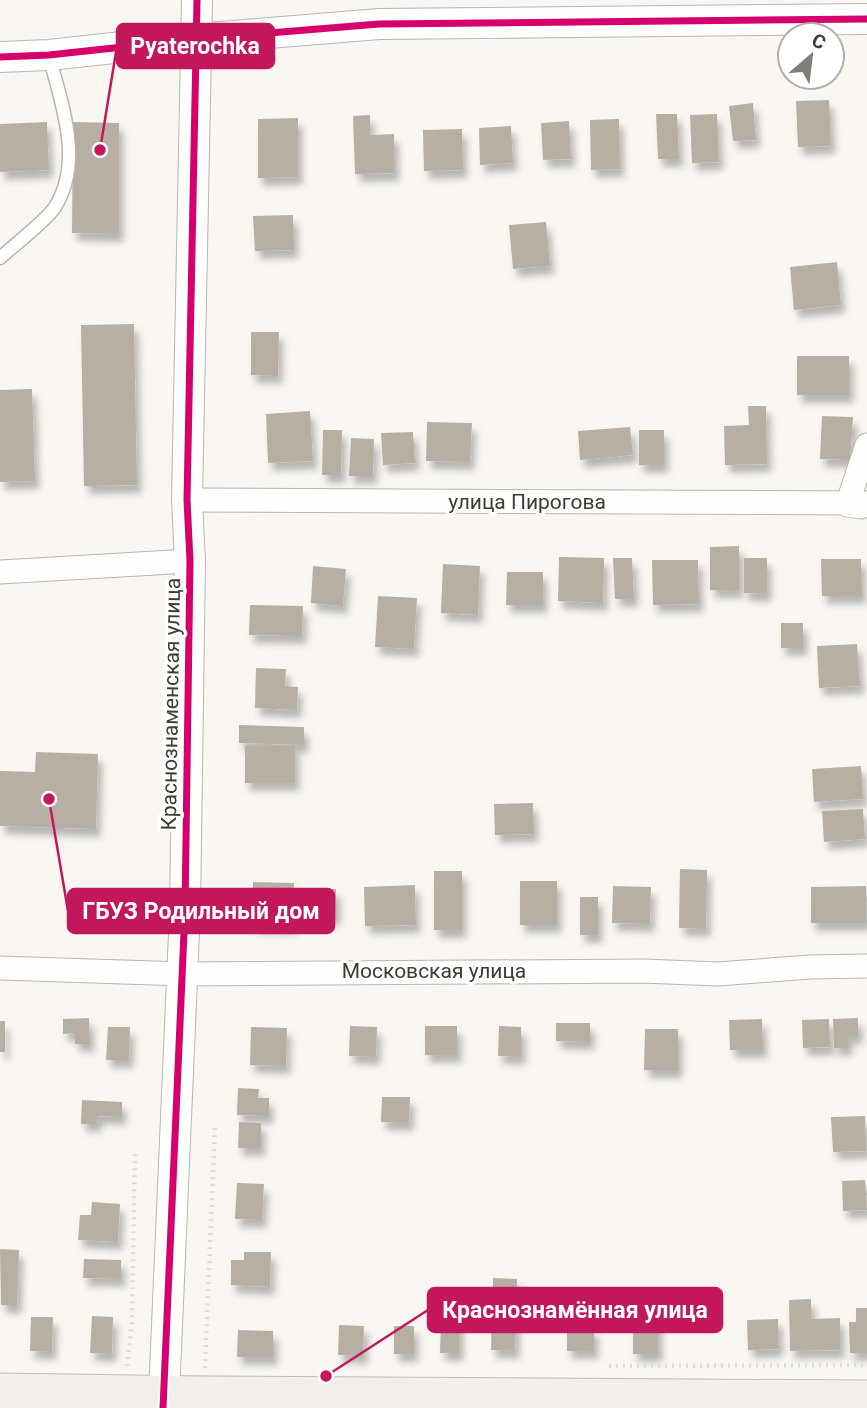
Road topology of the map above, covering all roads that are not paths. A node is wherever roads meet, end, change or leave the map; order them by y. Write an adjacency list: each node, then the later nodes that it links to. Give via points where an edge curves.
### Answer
1 (198, 0): 3 (street, Краснознаменская улица)
2 (867, 19): 3 (street, via 379,24)
3 (197, 39): 4 (street); 8 (street, Краснознаменская улица)
4 (48, 55): 5 (street); 6 (lane, via 68,130 68,178 55,208)
5 (0, 57)
6 (0, 258)
7 (867, 445): 9 (street)
8 (187, 500): 9 (street, улица Пирогова); 10 (street, Краснознаменская улица)
9 (860, 505)
10 (190, 561): 11 (street); 14 (street, Краснознаменская улица)
11 (0, 572)
12 (867, 966): 14 (street, Московская улица, via 718,974)
13 (0, 968): 14 (street, Московская улица)
14 (184, 974): 17 (street, Краснознаменская улица)
15 (0, 1392): 17 (main road, via 123,1394)
16 (867, 1399): 17 (main road, via 203,1395)
17 (164, 1402)

